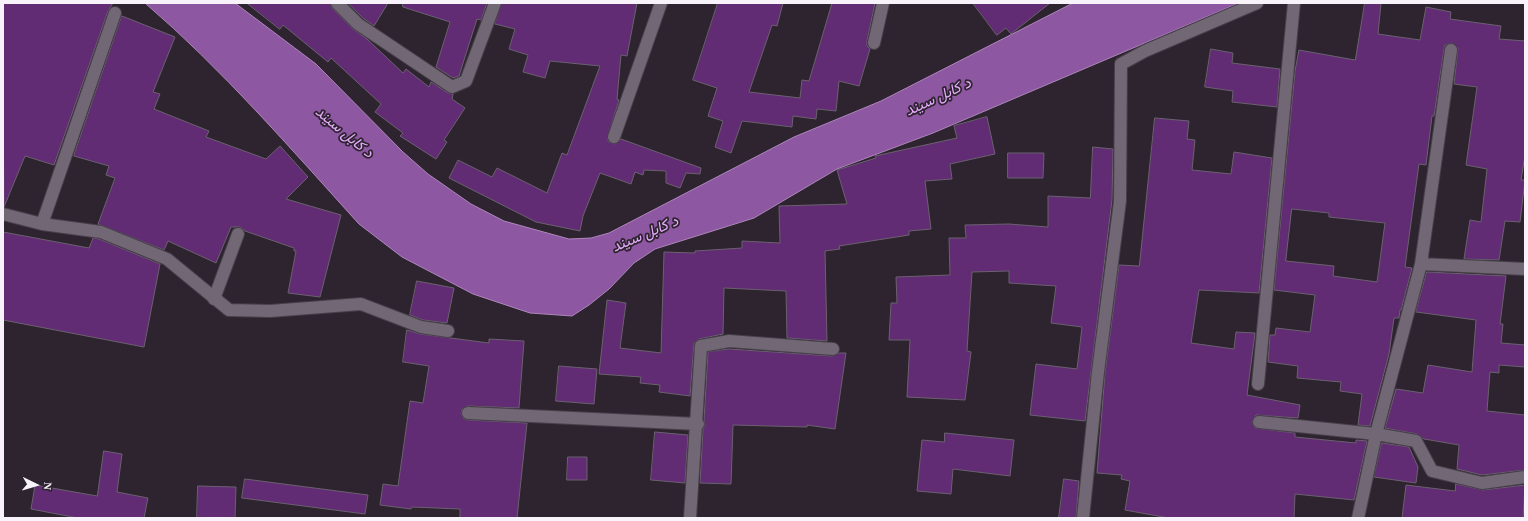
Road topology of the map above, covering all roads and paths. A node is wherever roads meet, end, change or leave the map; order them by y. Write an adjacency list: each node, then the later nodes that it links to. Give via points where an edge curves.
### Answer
1 (337, 3): 2 (street, via 358,24 452,87 466,81)
2 (495, 3)
3 (661, 3): 10 (street)
4 (883, 3): 8 (street)
5 (1257, 3): 26 (street, via 1145,51 1121,64 1120,201)
6 (1294, 3): 19 (street)
7 (115, 14): 12 (street)
8 (874, 43)
9 (1451, 50): 14 (street)
10 (614, 137)
11 (3, 214): 12 (street)
12 (42, 224): 16 (street, via 101,232 167,259)
13 (238, 234): 16 (street)
14 (1421, 264): 15 (street); 23 (street)
15 (1525, 269)
16 (214, 299): 17 (street, via 229,310 270,311 361,304 421,327)
17 (448, 331)
18 (833, 349): 22 (street, via 729,340 701,346)
19 (1258, 384)
20 (468, 413): 22 (street)
21 (1259, 422): 23 (street)
22 (698, 424): 25 (street)
23 (1376, 434): 24 (street, via 1416,441 1432,471 1482,483); 27 (street)
24 (1525, 477)
25 (690, 518)
26 (1083, 518)
27 (1358, 518)

